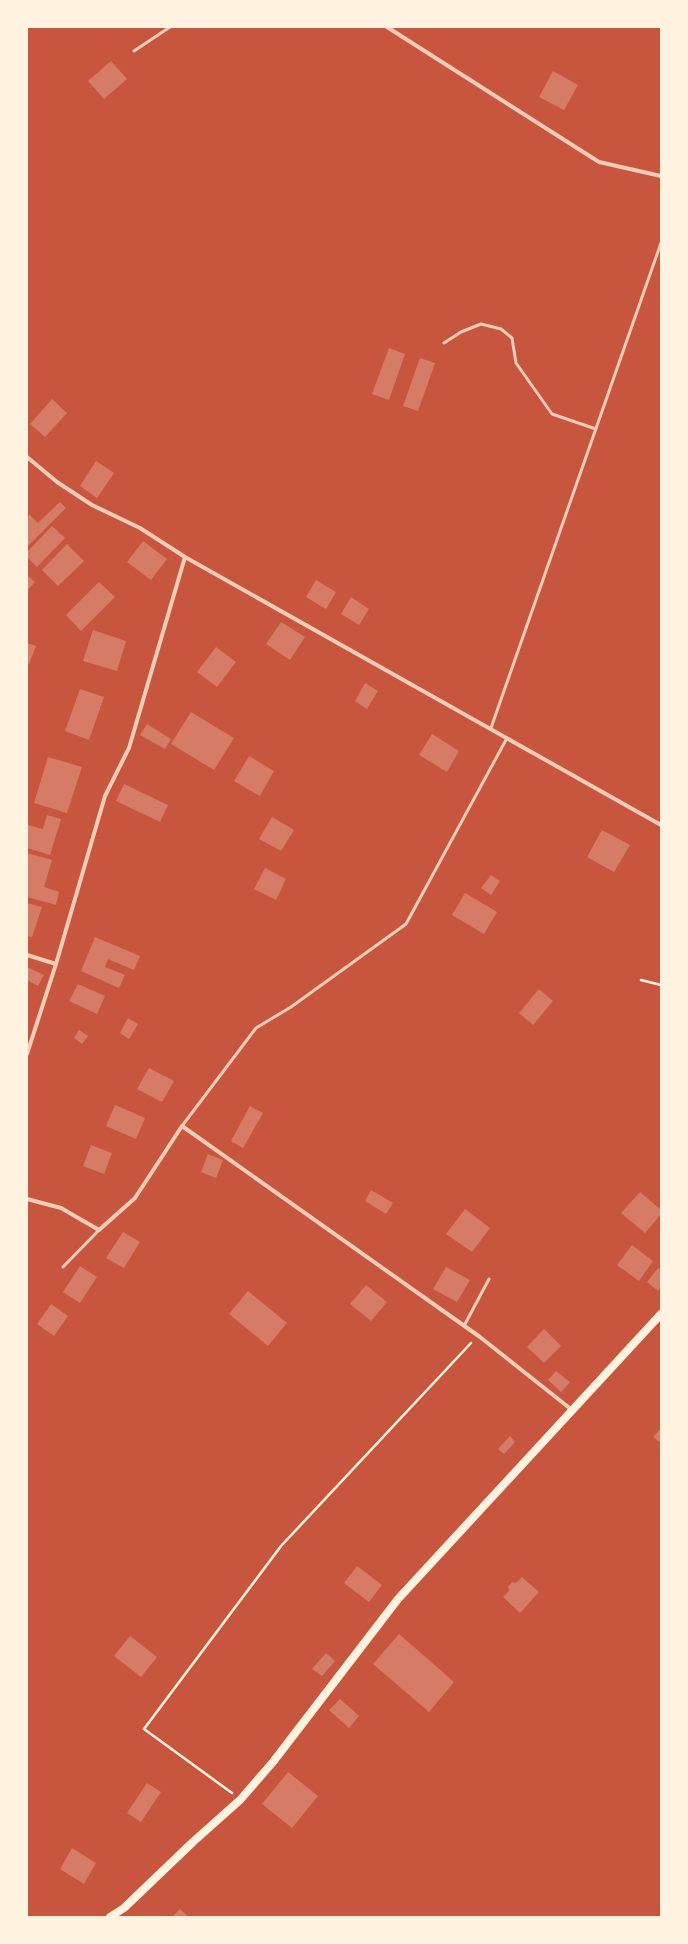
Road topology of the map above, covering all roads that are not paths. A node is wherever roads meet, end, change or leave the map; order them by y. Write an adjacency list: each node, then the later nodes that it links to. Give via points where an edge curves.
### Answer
1 (170, 27): 3 (lane)
2 (387, 27): 4 (street, via 599,162)
3 (134, 51)
4 (661, 176)
5 (661, 243): 7 (lane)
6 (444, 343): 7 (lane, via 460,332 481,324 501,329 512,338 516,363 552,414)
7 (596, 429): 10 (lane)
8 (27, 457): 9 (street, via 57,482 92,505 140,528)
9 (185, 557): 10 (street); 14 (street, via 129,748 105,796)
10 (491, 728): 11 (street)
11 (507, 738): 12 (street); 16 (lane, via 406,924 291,1007 256,1028)
12 (661, 825)
13 (27, 955): 14 (street)
14 (56, 964): 15 (street)
15 (27, 1054)
16 (182, 1126): 18 (street, via 135,1198); 22 (street)
17 (27, 1199): 18 (street, via 61,1208)
18 (99, 1230): 19 (lane)
19 (63, 1267)
20 (489, 1279): 22 (lane)
21 (661, 1314): 23 (main road)
22 (464, 1326): 23 (street)
23 (572, 1410): 24 (main road, via 398,1599 278,1755 240,1800 124,1908)
24 (110, 1917)

